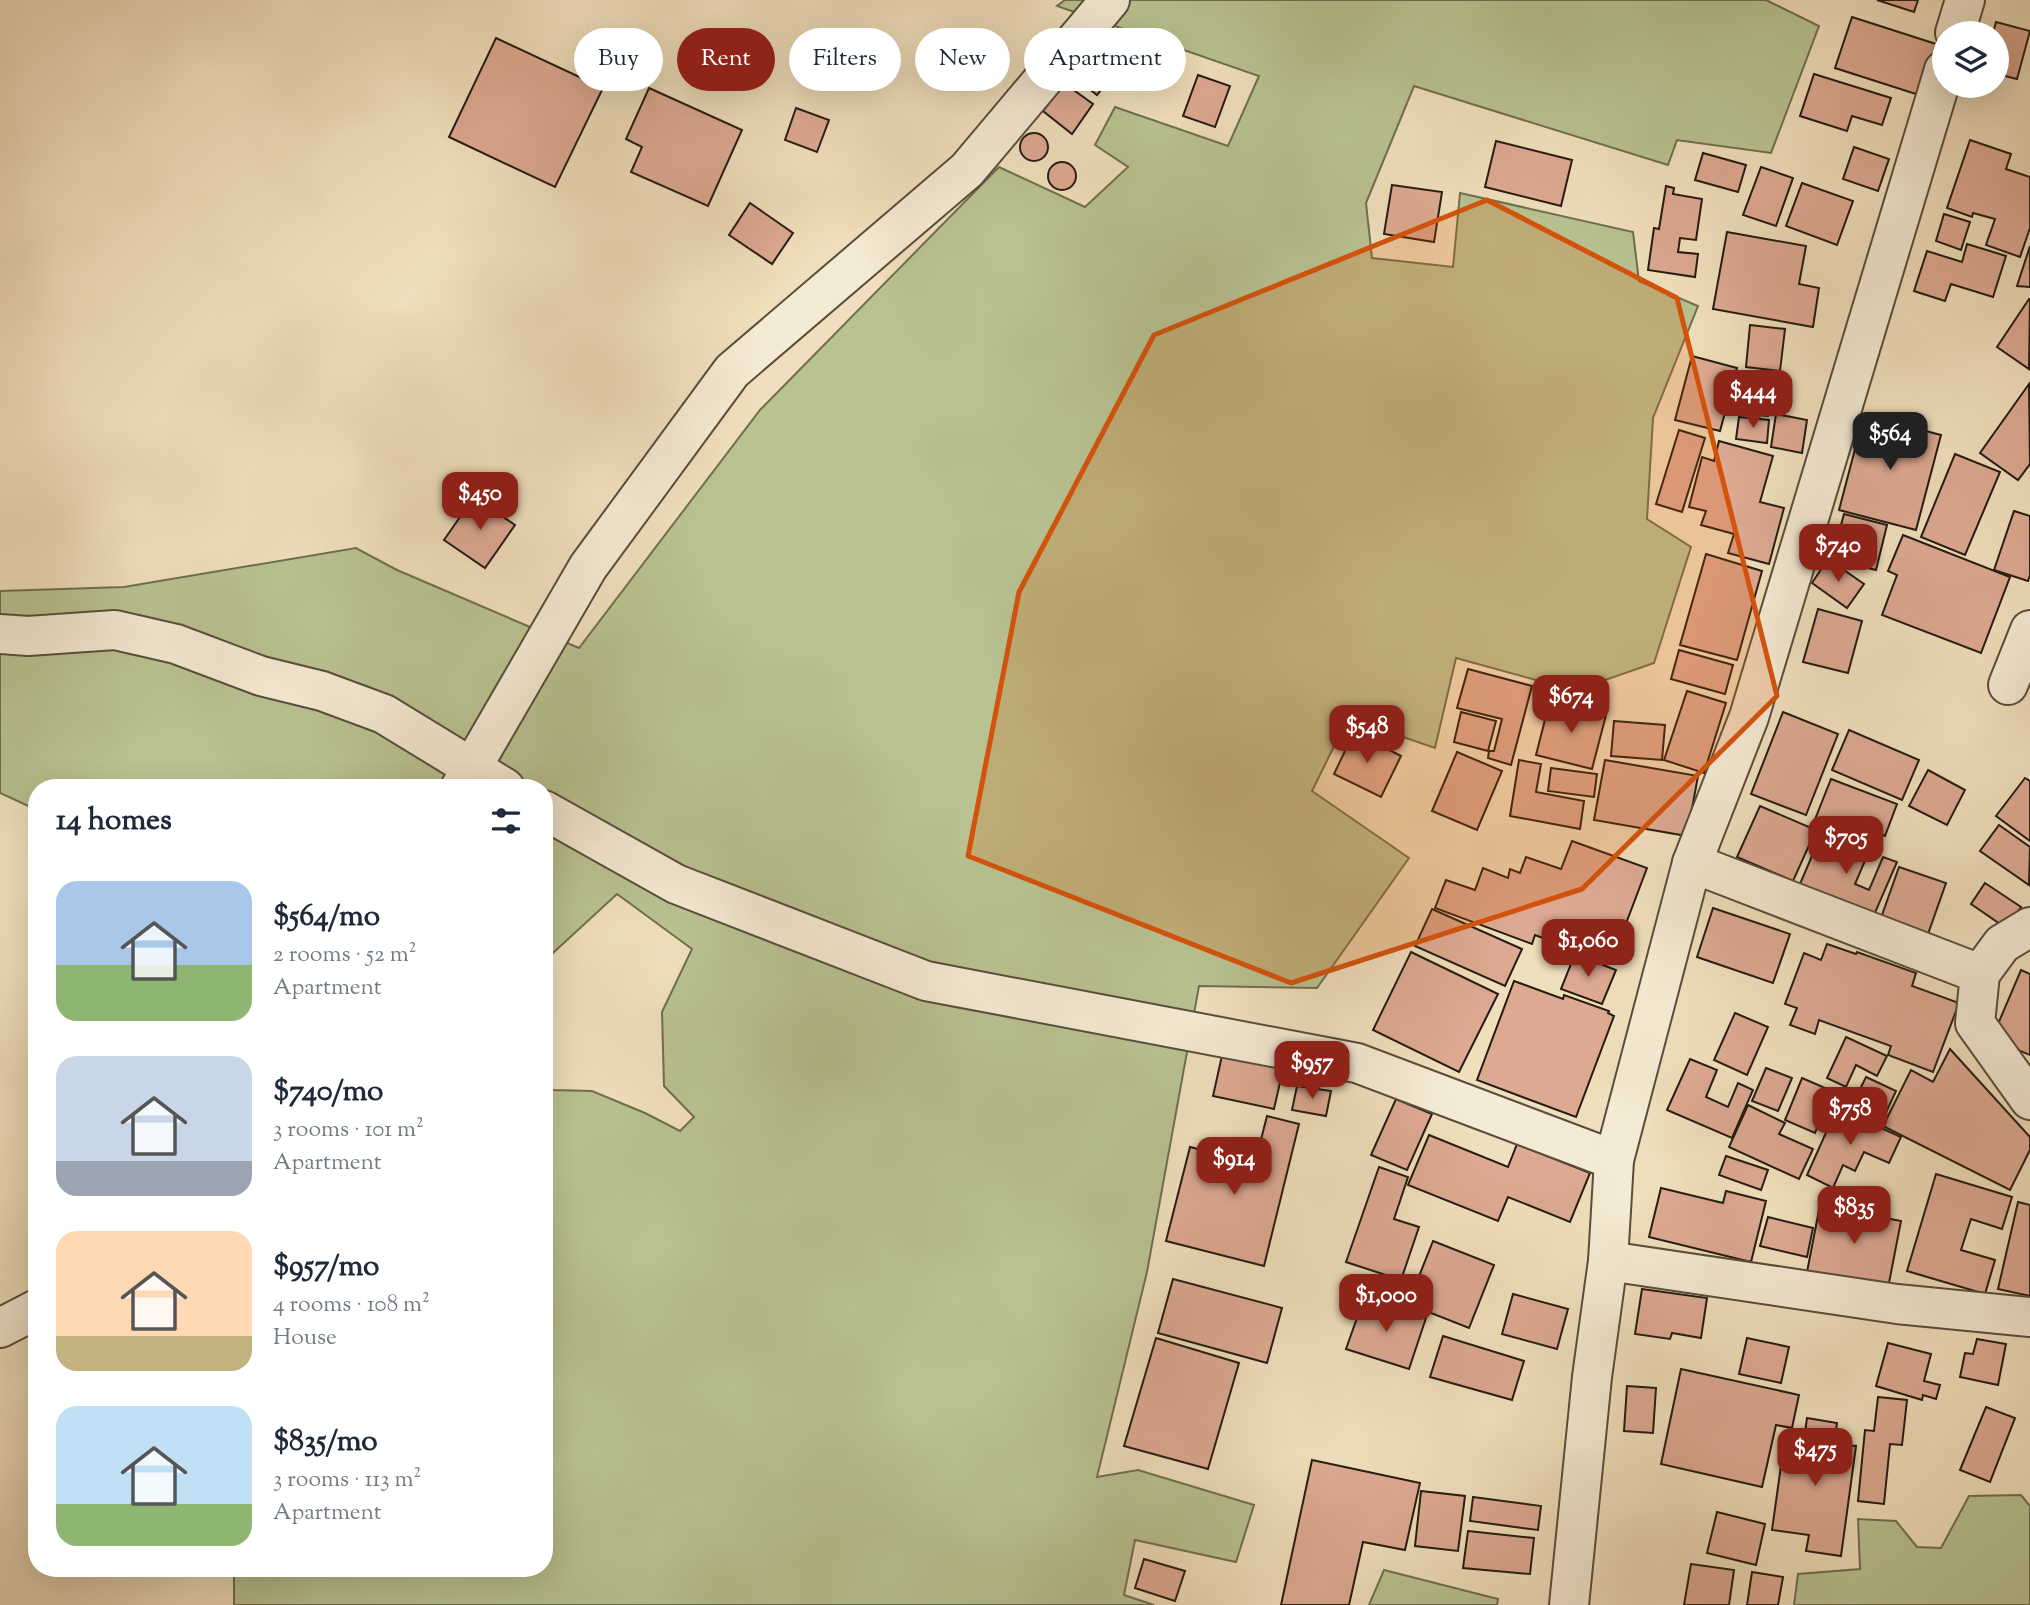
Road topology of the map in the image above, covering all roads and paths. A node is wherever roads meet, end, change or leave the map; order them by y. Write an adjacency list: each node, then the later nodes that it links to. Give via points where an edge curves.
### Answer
1 (1110, 0): 8 (street, via 967,170 732,371 588,567)
2 (1965, 0): 3 (street)
3 (1959, 21)
4 (1936, 98): 10 (street, via 1749,717)
5 (2030, 630): 7 (street)
6 (0, 634): 8 (street, via 115,630 176,644 384,714)
7 (2008, 685)
8 (465, 778)
9 (553, 815): 14 (street, via 676,884 926,981 1357,1063)
10 (1692, 863): 12 (street); 14 (street)
11 (2030, 927): 12 (street, via 2002,944)
12 (1980, 974): 13 (street, via 1975,1023)
13 (2030, 1100)
14 (1614, 1160): 15 (street)
15 (1608, 1261): 17 (street, via 1897,1304); 19 (street)
16 (28, 1314): 18 (street)
17 (2030, 1317)
18 (0, 1328)
19 (1569, 1605)

